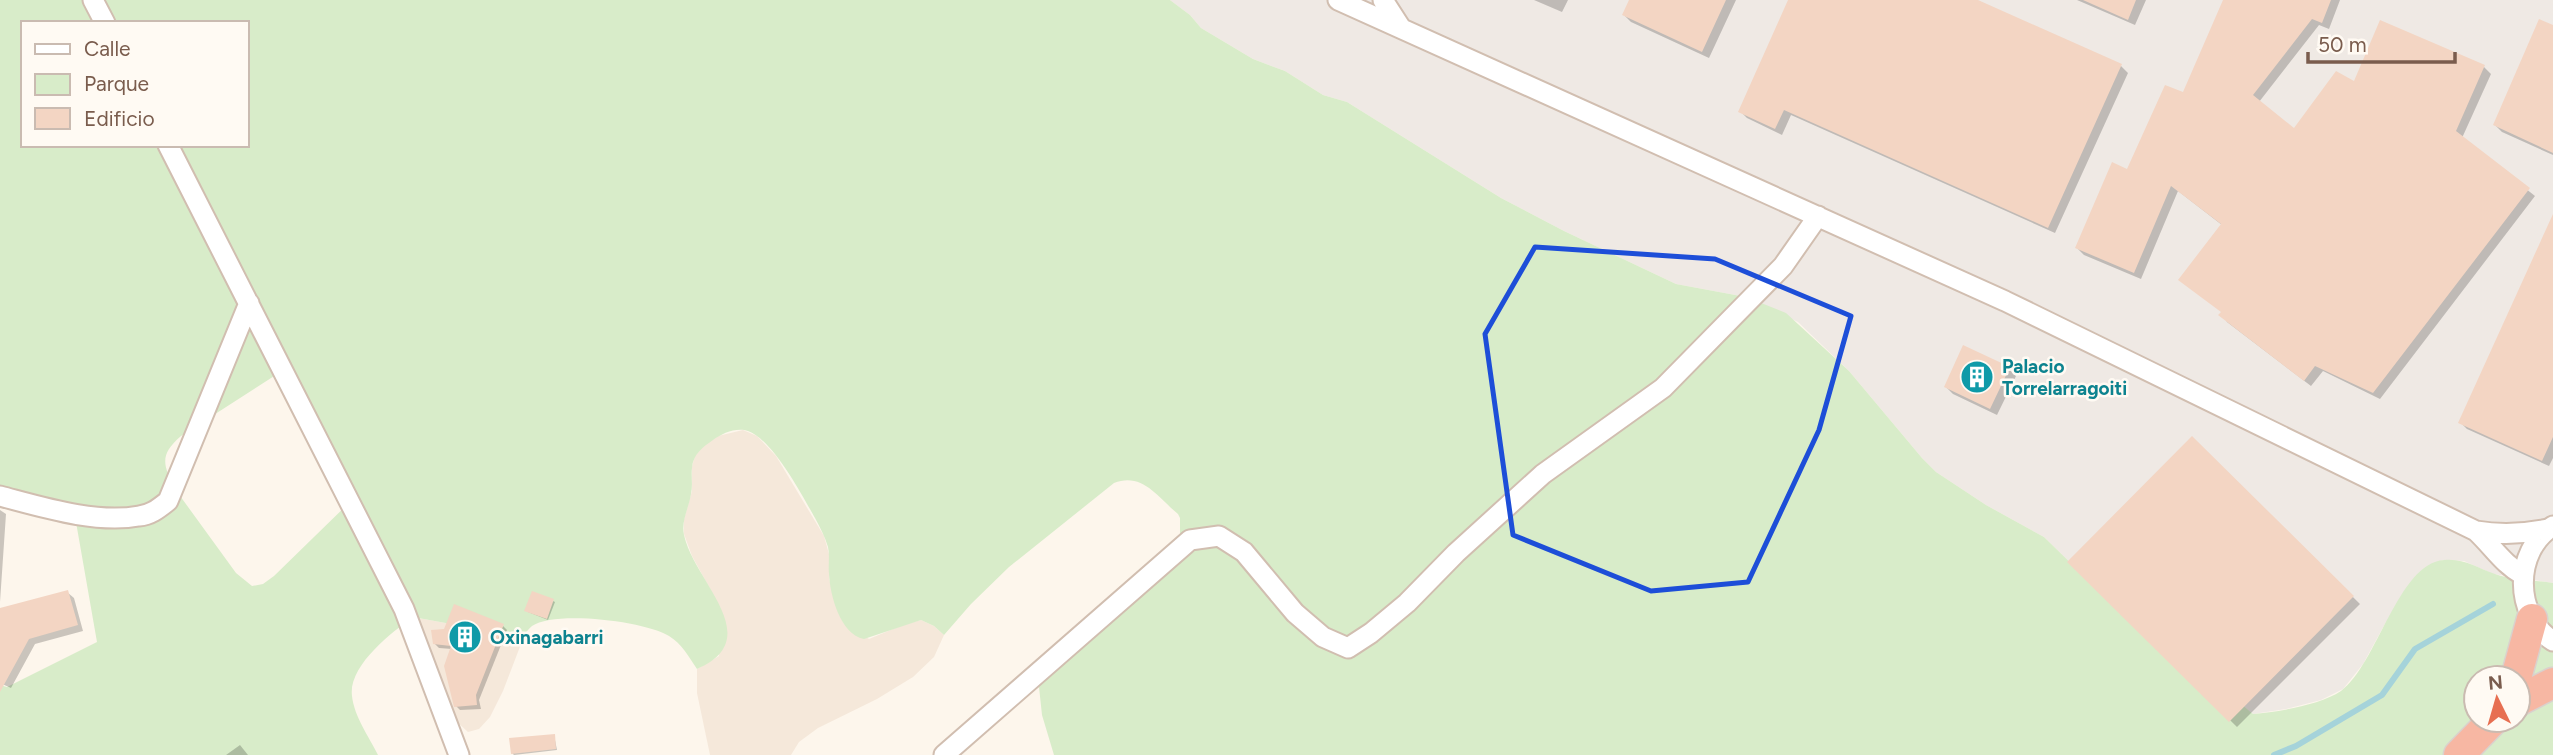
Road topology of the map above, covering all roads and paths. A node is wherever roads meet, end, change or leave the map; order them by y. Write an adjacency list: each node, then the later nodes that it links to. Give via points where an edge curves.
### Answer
1 (93, 0): 4 (street)
2 (1338, 0): 5 (street)
3 (1384, 0): 5 (street)
4 (104, 21)
5 (1402, 28): 7 (street)
6 (169, 147): 8 (street)
7 (1818, 216): 11 (street, via 2006,302); 20 (street, via 1783,266 1663,388 1543,474 1407,603 1348,648 1323,637 1295,612 1244,552 1219,536 1190,540)
8 (249, 303): 9 (street, via 168,501 141,516 109,518); 19 (street, via 404,609)
9 (0, 496)
10 (2551, 528): 11 (street, via 2522,534); 12 (street, via 2537,541)
11 (2476, 531): 12 (street, via 2508,567)
12 (2523, 575): 13 (street)
13 (2532, 619): 14 (street); 15 (highway)
14 (2553, 641)
15 (2520, 664)
16 (2553, 683): 17 (highway)
17 (2532, 694)
18 (2479, 734): 21 (highway)
19 (459, 755)
20 (944, 755)
21 (2459, 755)

